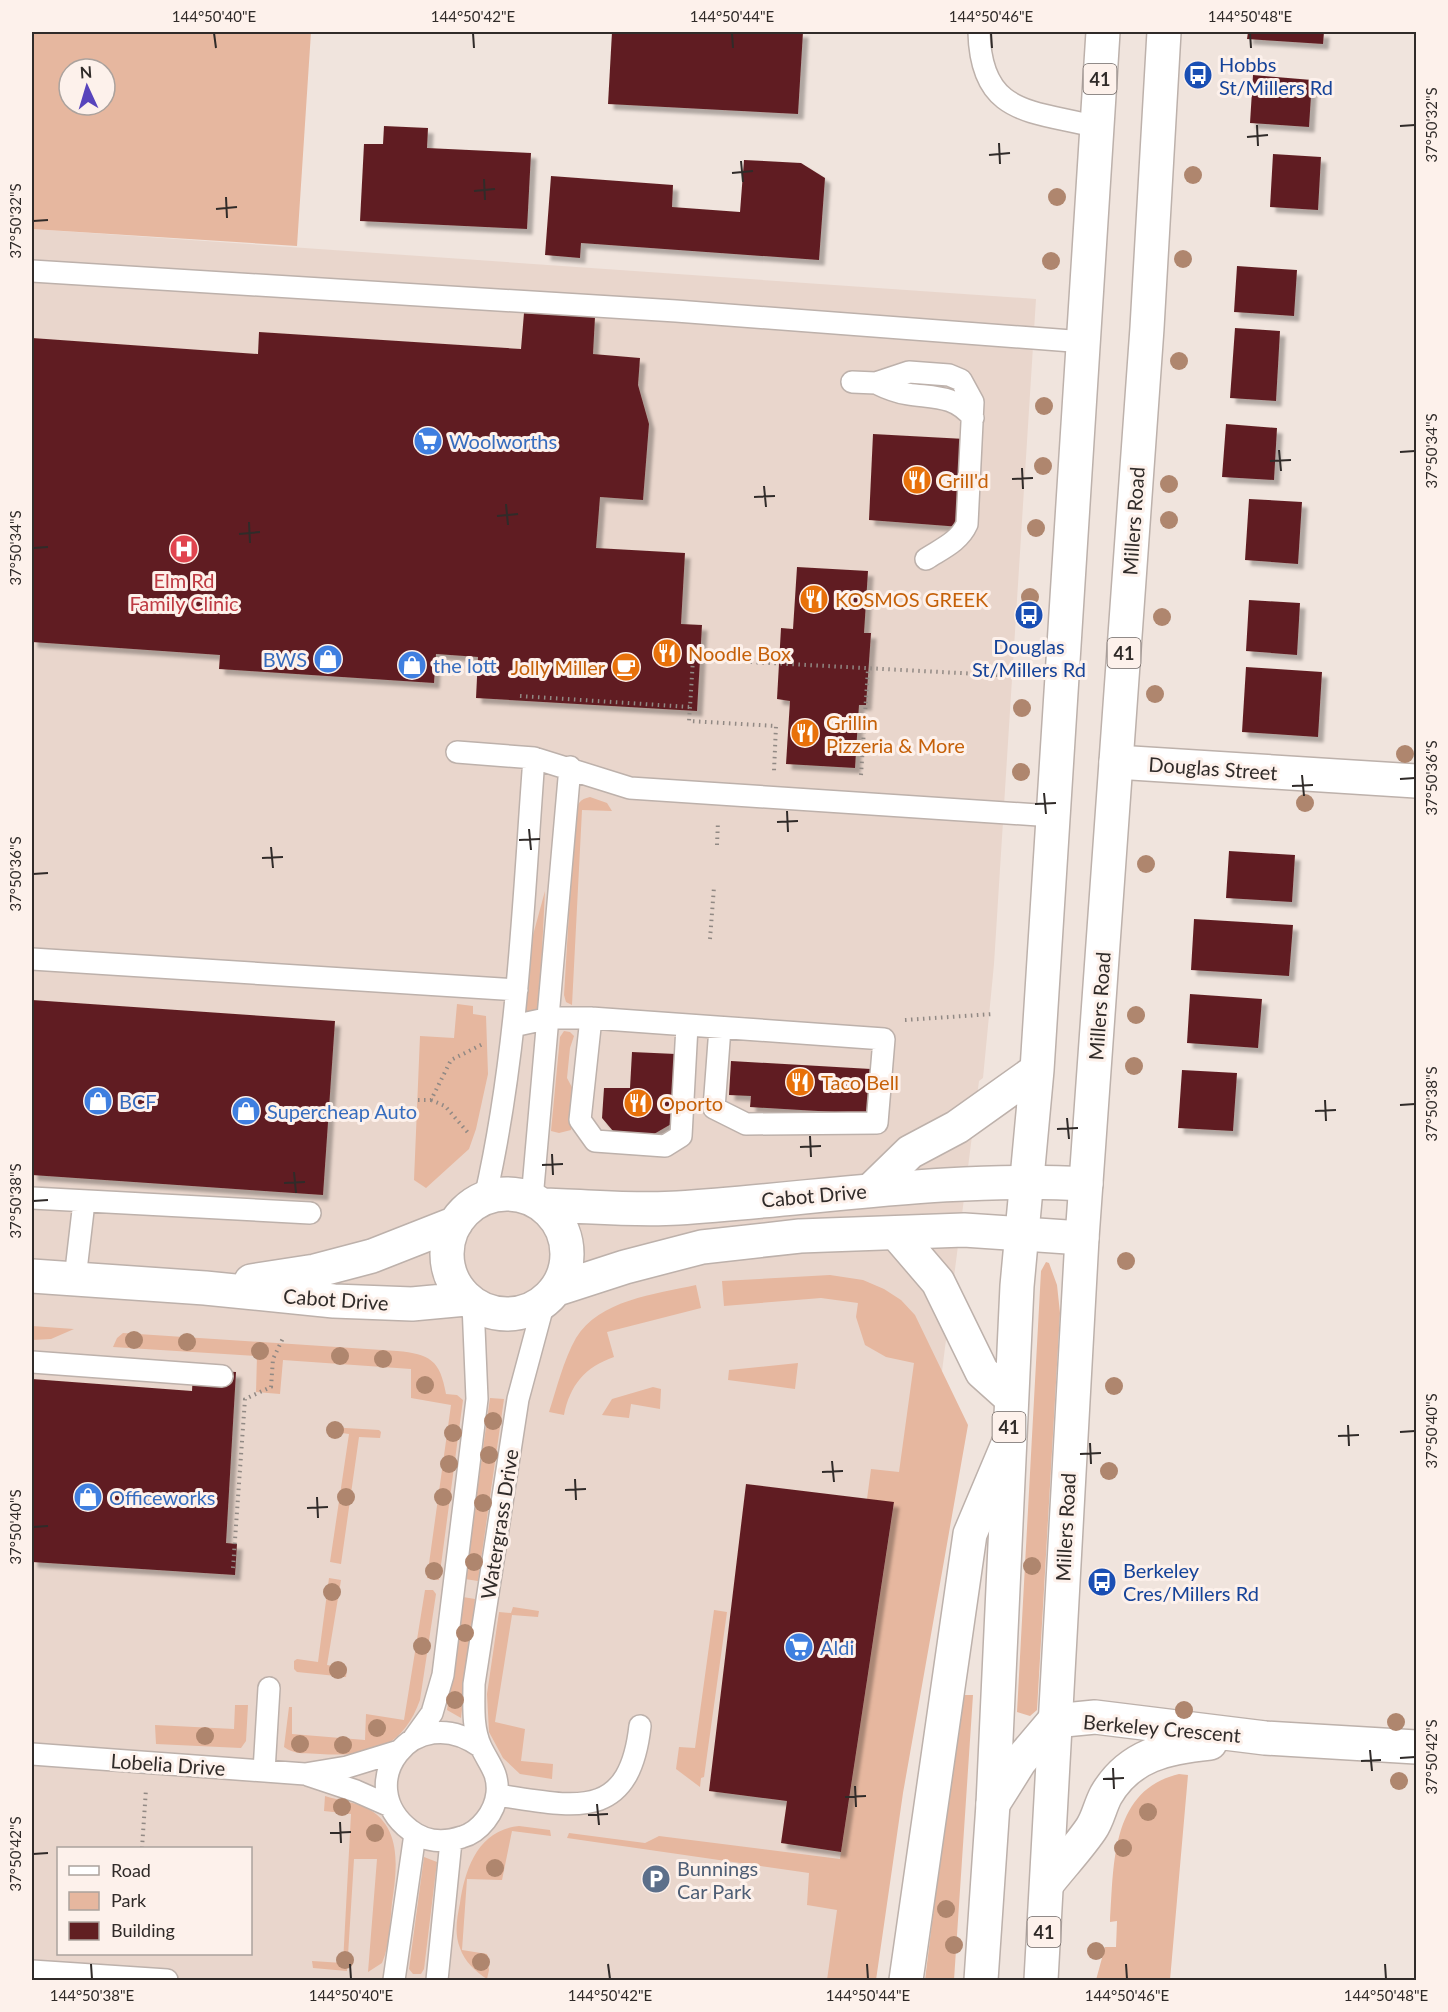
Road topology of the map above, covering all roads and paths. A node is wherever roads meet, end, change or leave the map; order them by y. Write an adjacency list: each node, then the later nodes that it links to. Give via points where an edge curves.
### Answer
1 (979, 32): 4 (lane, via 982,69 1009,104)
2 (1103, 32): 4 (main road, 41)
3 (1164, 32): 15 (main road, Millers Road / 41)
4 (1097, 127): 6 (main road, 41)
5 (32, 271): 6 (lane, via 676,311)
6 (1085, 342): 21 (main road, 41)
7 (852, 382): 8 (lane, via 876,383 909,372 949,375 961,380 973,402 967,525 963,534)
8 (926, 559)
9 (868, 669): 10 (path); 12 (path, via 693,659); 18 (path)
10 (1017, 676)
11 (520, 696): 12 (path)
12 (690, 707): 17 (path, via 689,722 776,726 774,774)
13 (457, 752): 14 (lane)
14 (534, 758): 16 (lane); 26 (lane)
15 (1116, 762): 19 (main road, Douglas Street); 38 (main road, Millers Road / 41)
16 (570, 767): 21 (lane, via 630,788); 27 (lane)
17 (785, 774)
18 (861, 779)
19 (1416, 781)
20 (718, 814): 22 (path)
21 (1053, 816): 33 (main road, 41)
22 (717, 845)
23 (714, 887): 24 (path)
24 (710, 939)
25 (32, 959): 26 (lane)
26 (517, 990): 29 (lane)
27 (550, 1018): 28 (lane); 29 (lane); 43 (lane)
28 (591, 1018): 30 (lane); 30 (lane, via 580,1120 595,1141 665,1146 681,1136)
29 (513, 1026): 41 (lane, via 500,1134)
30 (687, 1026): 31 (lane)
31 (720, 1028): 31 (lane, via 714,1108 746,1124 877,1123 884,1039)
32 (486, 1042): 35 (path, via 451,1060)
33 (1037, 1070): 37 (main road, 41); 39 (main road, via 957,1127 910,1152)
34 (418, 1100): 35 (path)
35 (431, 1100): 36 (path, via 445,1106)
36 (478, 1141)
37 (1026, 1181): 38 (main road, Cabot Drive); 39 (main road, Cabot Drive); 47 (main road, 41)
38 (1086, 1184): 48 (main road, Millers Road / 41)
39 (872, 1189): 43 (main road, Cabot Drive, via 676,1208)
40 (32, 1198): 42 (lane)
41 (485, 1198): 43 (main road, via 501,1194); 45 (main road, via 468,1208)
42 (84, 1202): 44 (lane); 50 (lane)
43 (537, 1202): 52 (main road, via 556,1218 567,1244 565,1273)
44 (310, 1213)
45 (456, 1223): 51 (main road, Cabot Drive, via 372,1256 315,1271); 53 (main road, via 449,1238 449,1271)
46 (896, 1233): 47 (main road, Cabot Drive, via 964,1230); 52 (main road, Cabot Drive, via 800,1236 702,1246 625,1267); 57 (main road, via 938,1282 982,1372)
47 (1021, 1234): 48 (main road, Cabot Drive); 57 (main road, 41)
48 (1082, 1238): 61 (main road, Millers Road / 41)
49 (32, 1276): 50 (main road, Cabot Drive)
50 (75, 1279): 51 (main road, Cabot Drive)
51 (205, 1288): 53 (main road, Cabot Drive, via 379,1303)
52 (550, 1296): 53 (main road, via 531,1310 508,1314 486,1311); 65 (lane, Watergrass Drive, via 518,1399 474,1684 473,1715)
53 (470, 1302): 64 (lane, Watergrass Drive, via 477,1399 443,1676 432,1713)
54 (284, 1336): 59 (path, via 273,1359 271,1387 246,1399)
55 (32, 1362): 56 (lane)
56 (222, 1376)
57 (1011, 1398): 58 (main road, 41)
58 (1008, 1444): 72 (main road, 41); 82 (main road, via 970,1534)
59 (233, 1569)
60 (269, 1688): 68 (lane)
61 (1054, 1721): 63 (main road, Berkeley Crescent, via 1095,1718); 72 (main road, Berkeley Crescent, via 1020,1761); 77 (main road, Millers Road / 41)
62 (640, 1726): 71 (lane, via 637,1755 627,1778 603,1799 568,1805)
63 (1265, 1738): 66 (main road, Berkeley Crescent); 77 (main road, Berkeley Crescent, via 1173,1747 1150,1755 1125,1771 1107,1794 1092,1828)
64 (406, 1745): 65 (lane, via 431,1732 450,1731); 69 (lane, Lobelia Drive, via 347,1767); 73 (lane, via 389,1768 386,1787)
65 (481, 1747): 71 (lane, via 494,1769)
66 (1416, 1747)
67 (32, 1754): 68 (lane, Lobelia Drive)
68 (264, 1771): 69 (lane, Lobelia Drive)
69 (305, 1774): 73 (lane, Lobelia Drive)
70 (147, 1777): 76 (path)
71 (497, 1795): 75 (lane, via 492,1811 481,1825)
72 (993, 1804): 83 (main road, 41)
73 (390, 1806): 74 (lane, via 400,1822)
74 (415, 1834): 75 (lane, via 434,1841); 80 (lane)
75 (451, 1841): 81 (lane)
76 (142, 1847)
77 (1047, 1884): 84 (main road, Millers Road / 41)
78 (32, 1971): 79 (lane)
79 (167, 1980)
80 (394, 1980)
81 (437, 1980)
82 (906, 1980)
83 (981, 1980)
84 (1041, 1980)

